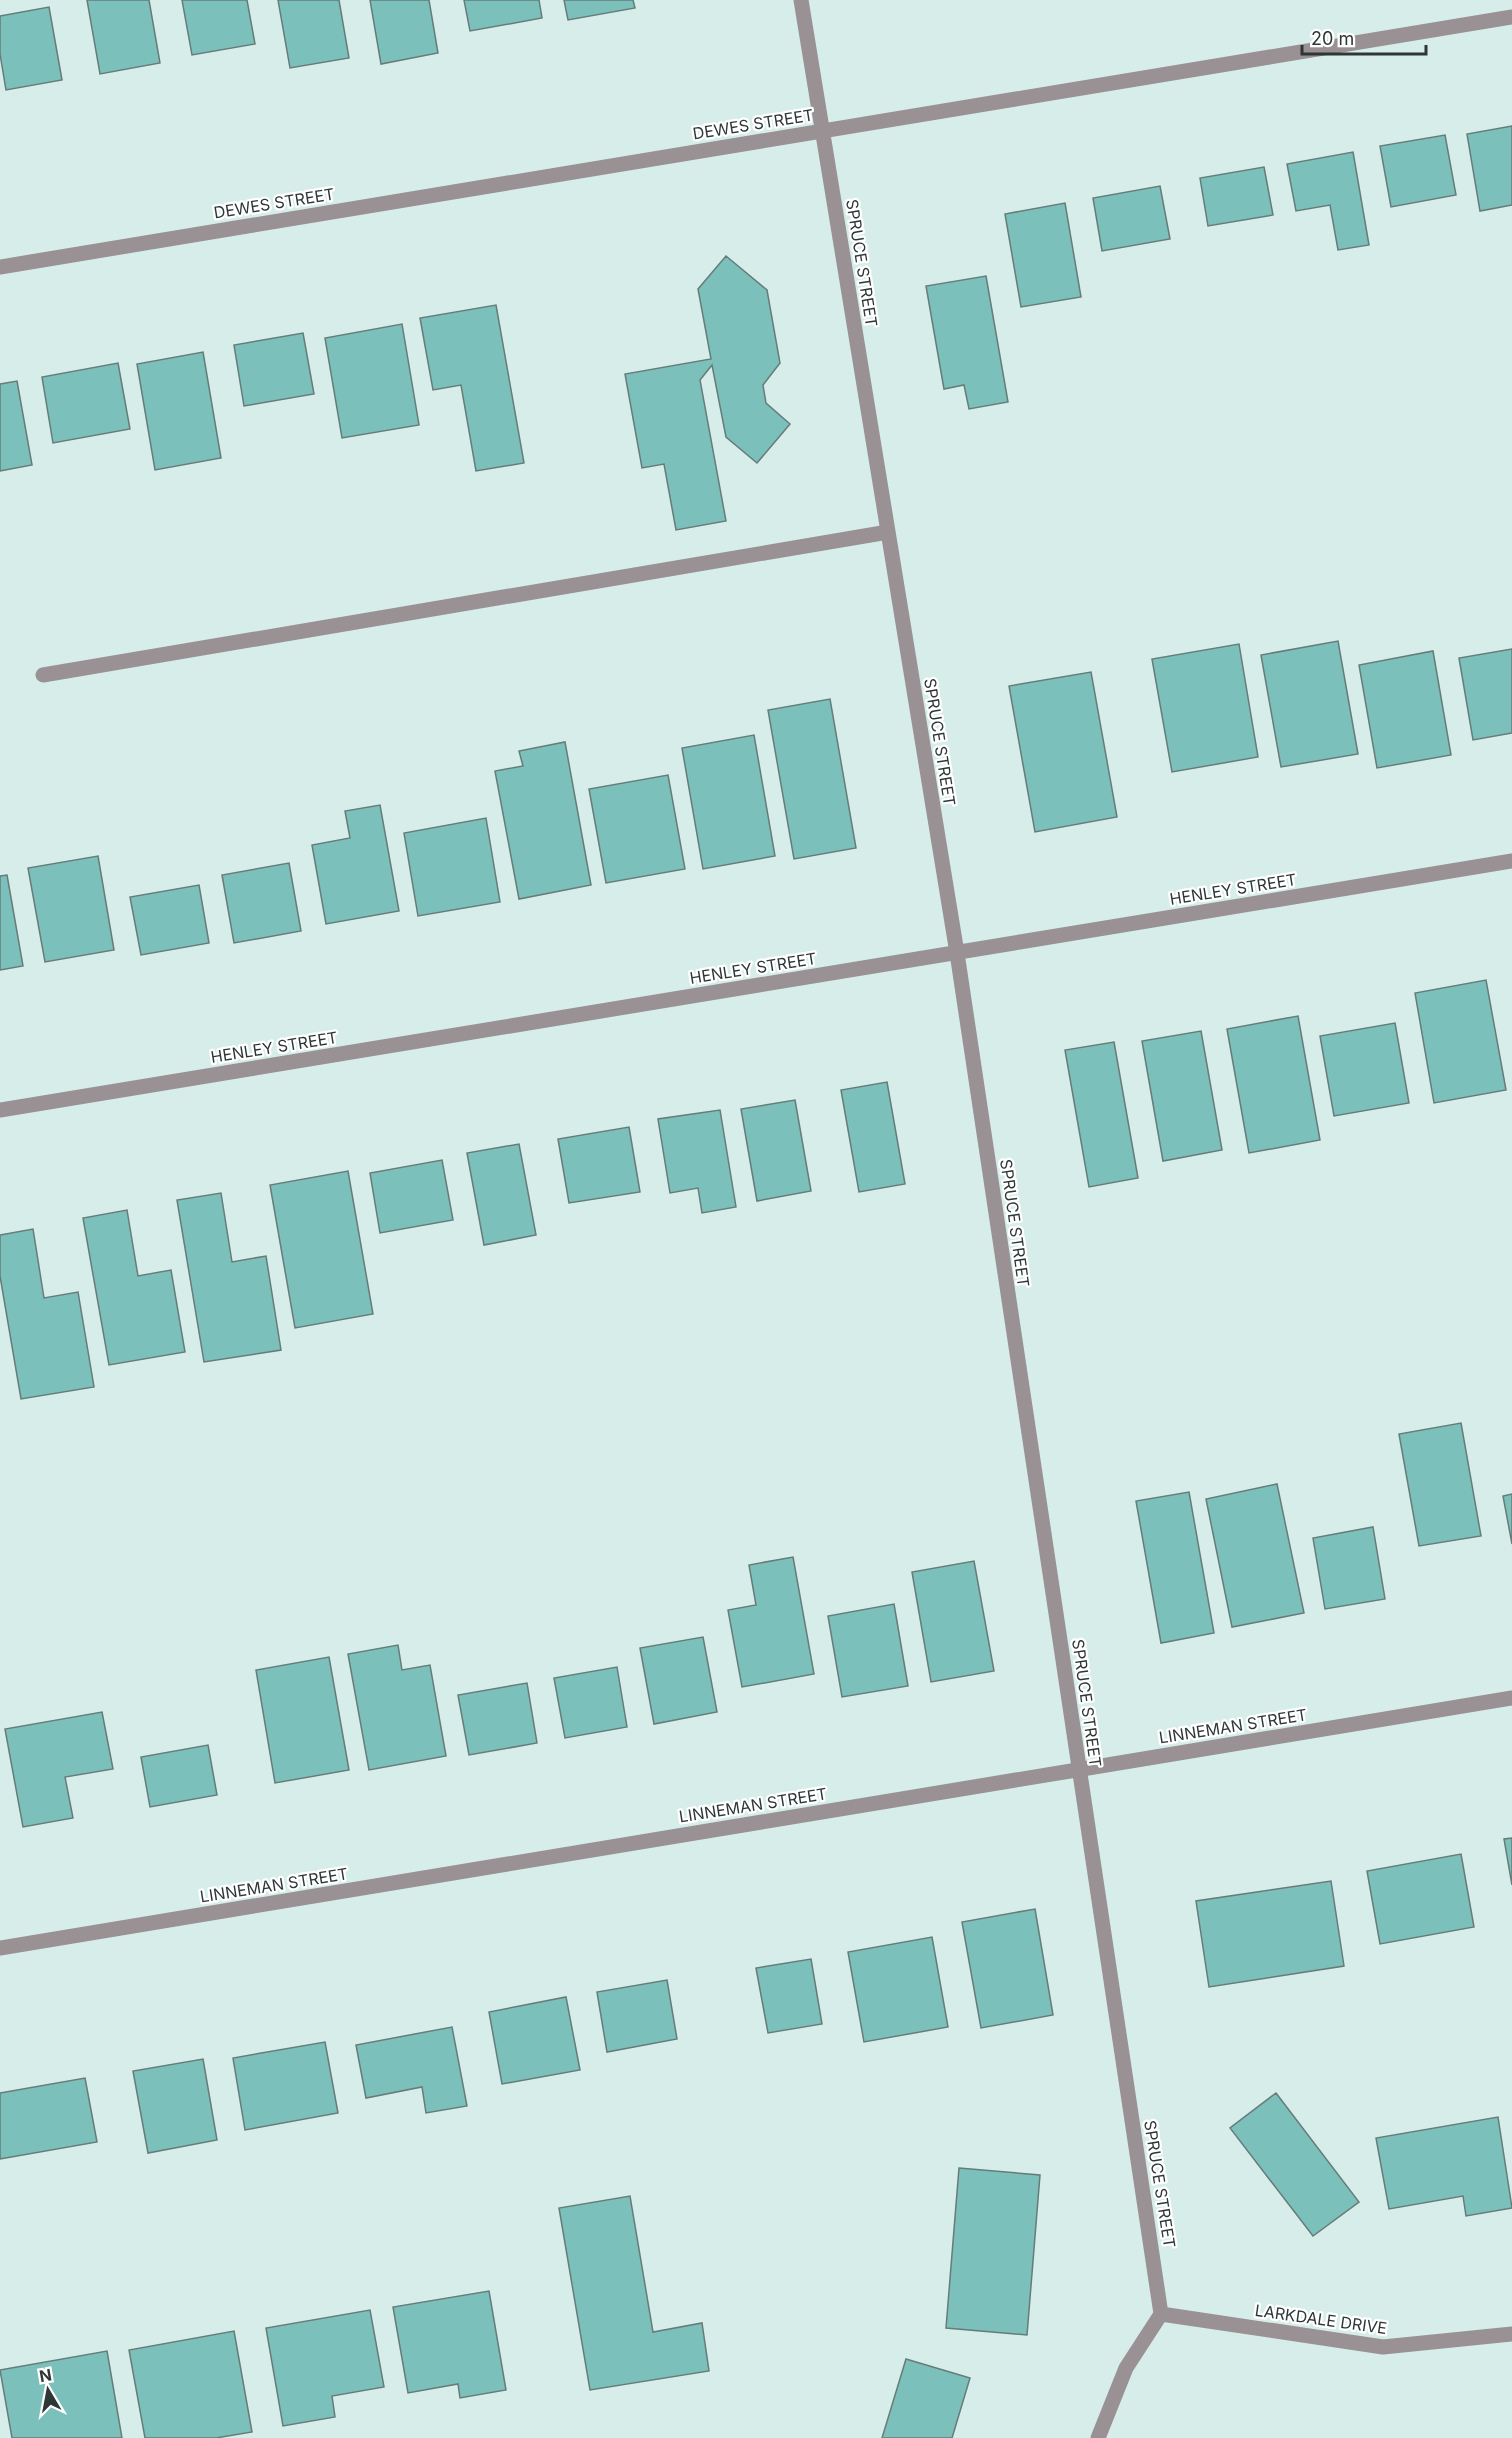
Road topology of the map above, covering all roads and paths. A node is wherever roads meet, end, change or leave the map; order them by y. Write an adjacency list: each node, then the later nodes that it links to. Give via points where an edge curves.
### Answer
1 (801, 0): 3 (street, SPRUCE STREET)
2 (1512, 17): 3 (street, DEWES STREET)
3 (822, 131): 4 (street, DEWES STREET); 5 (street, SPRUCE STREET)
4 (0, 267)
5 (888, 532): 6 (street); 8 (street, SPRUCE STREET)
6 (43, 675)
7 (1512, 861): 8 (street, HENLEY STREET)
8 (957, 952): 9 (street, HENLEY STREET); 11 (street, SPRUCE STREET)
9 (0, 1110)
10 (1512, 1698): 11 (street, LINNEMAN STREET)
11 (1078, 1770): 12 (street, LINNEMAN STREET); 13 (street, SPRUCE STREET)
12 (0, 1948)
13 (1161, 2314): 14 (street, LARKDALE DRIVE, via 1383,2347); 15 (street, via 1126,2368)
14 (1512, 2334)
15 (1098, 2438)

